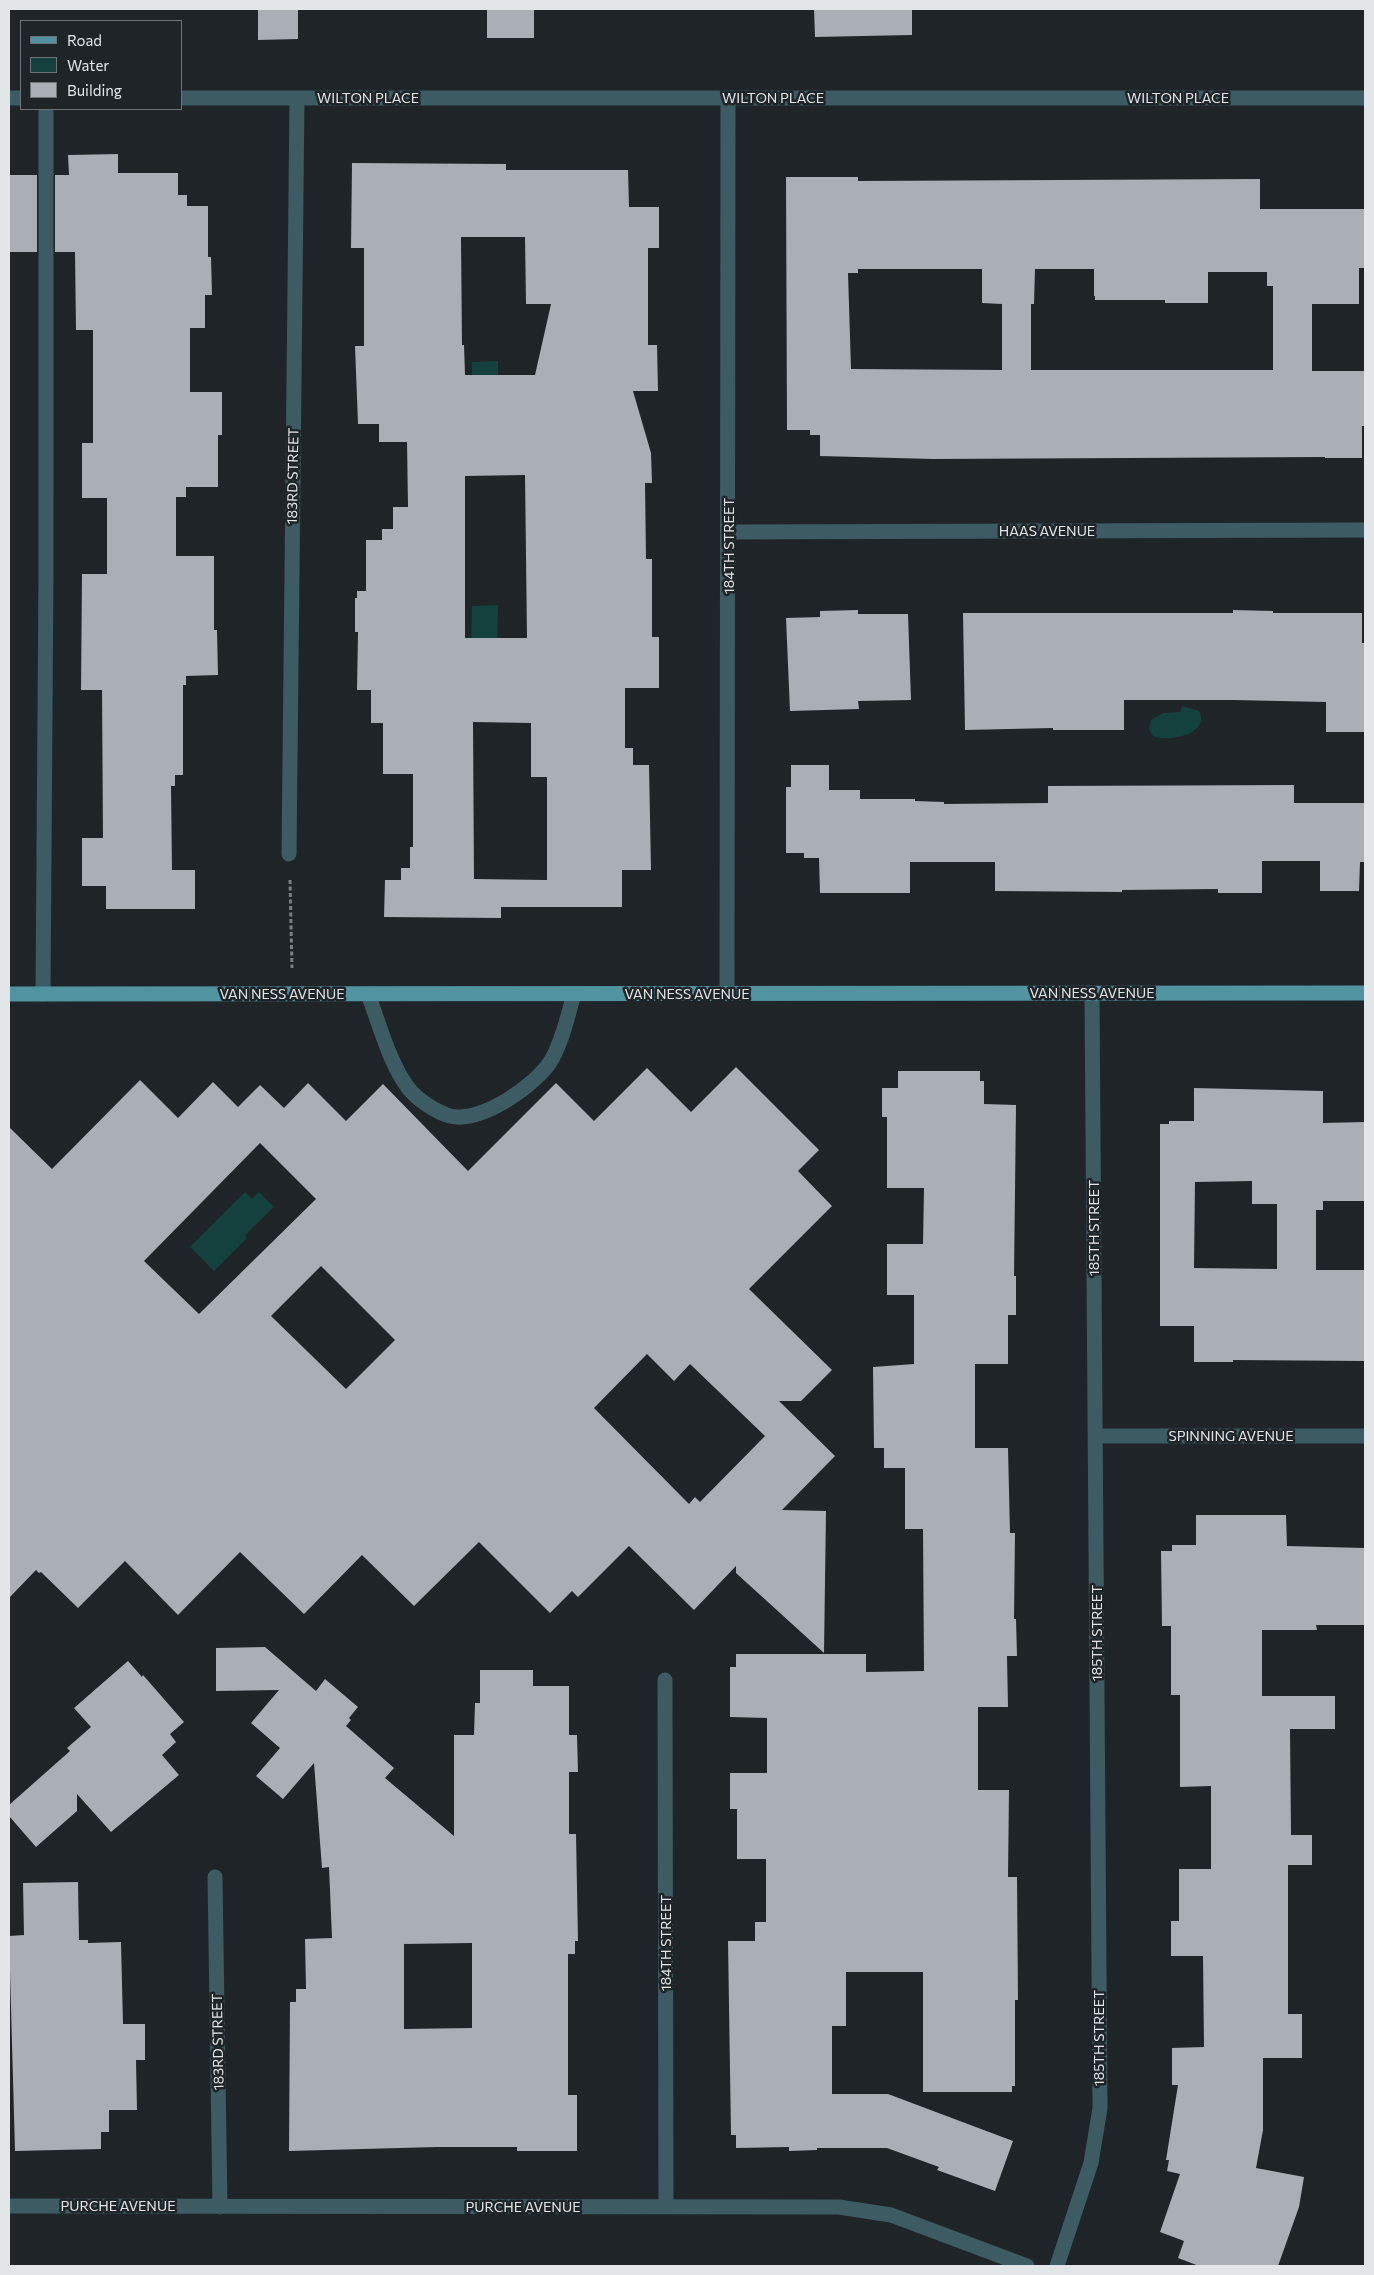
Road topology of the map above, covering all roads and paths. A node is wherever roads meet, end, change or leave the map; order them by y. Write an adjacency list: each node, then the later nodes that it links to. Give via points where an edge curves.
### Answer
1 (182, 98): 2 (street, WILTON PLACE)
2 (297, 98): 3 (street, WILTON PLACE); 8 (street, 183RD STREET)
3 (728, 98): 4 (street, WILTON PLACE); 7 (street, 184TH STREET)
4 (1365, 98)
5 (46, 110): 12 (street)
6 (1365, 530): 7 (street, HAAS AVENUE)
7 (729, 532): 16 (street, 184TH STREET)
8 (289, 854): 13 (path)
9 (1092, 993): 10 (main road, VAN NESS AVENUE); 16 (main road, VAN NESS AVENUE); 17 (street, 185TH STREET)
10 (1365, 993)
11 (9, 994): 12 (main road, VAN NESS AVENUE)
12 (43, 994): 13 (main road, VAN NESS AVENUE)
13 (293, 994): 14 (main road, VAN NESS AVENUE)
14 (368, 994): 15 (main road, VAN NESS AVENUE); 15 (street, via 396,1068 409,1089 430,1106 451,1116 493,1109 537,1078 552,1060 560,1042)
15 (574, 994): 16 (main road, VAN NESS AVENUE)
16 (727, 994)
17 (1096, 1436): 18 (street, SPINNING AVENUE); 25 (street, 185TH STREET, via 1100,2108 1091,2163)
18 (1365, 1436)
19 (665, 1680): 23 (street, 184TH STREET)
20 (215, 1878): 22 (street, 183RD STREET)
21 (9, 2206): 22 (street, PURCHE AVENUE)
22 (220, 2206): 23 (street, PURCHE AVENUE)
23 (666, 2206): 24 (street, PURCHE AVENUE, via 839,2206 891,2215)
24 (1027, 2266)
25 (1057, 2266)

